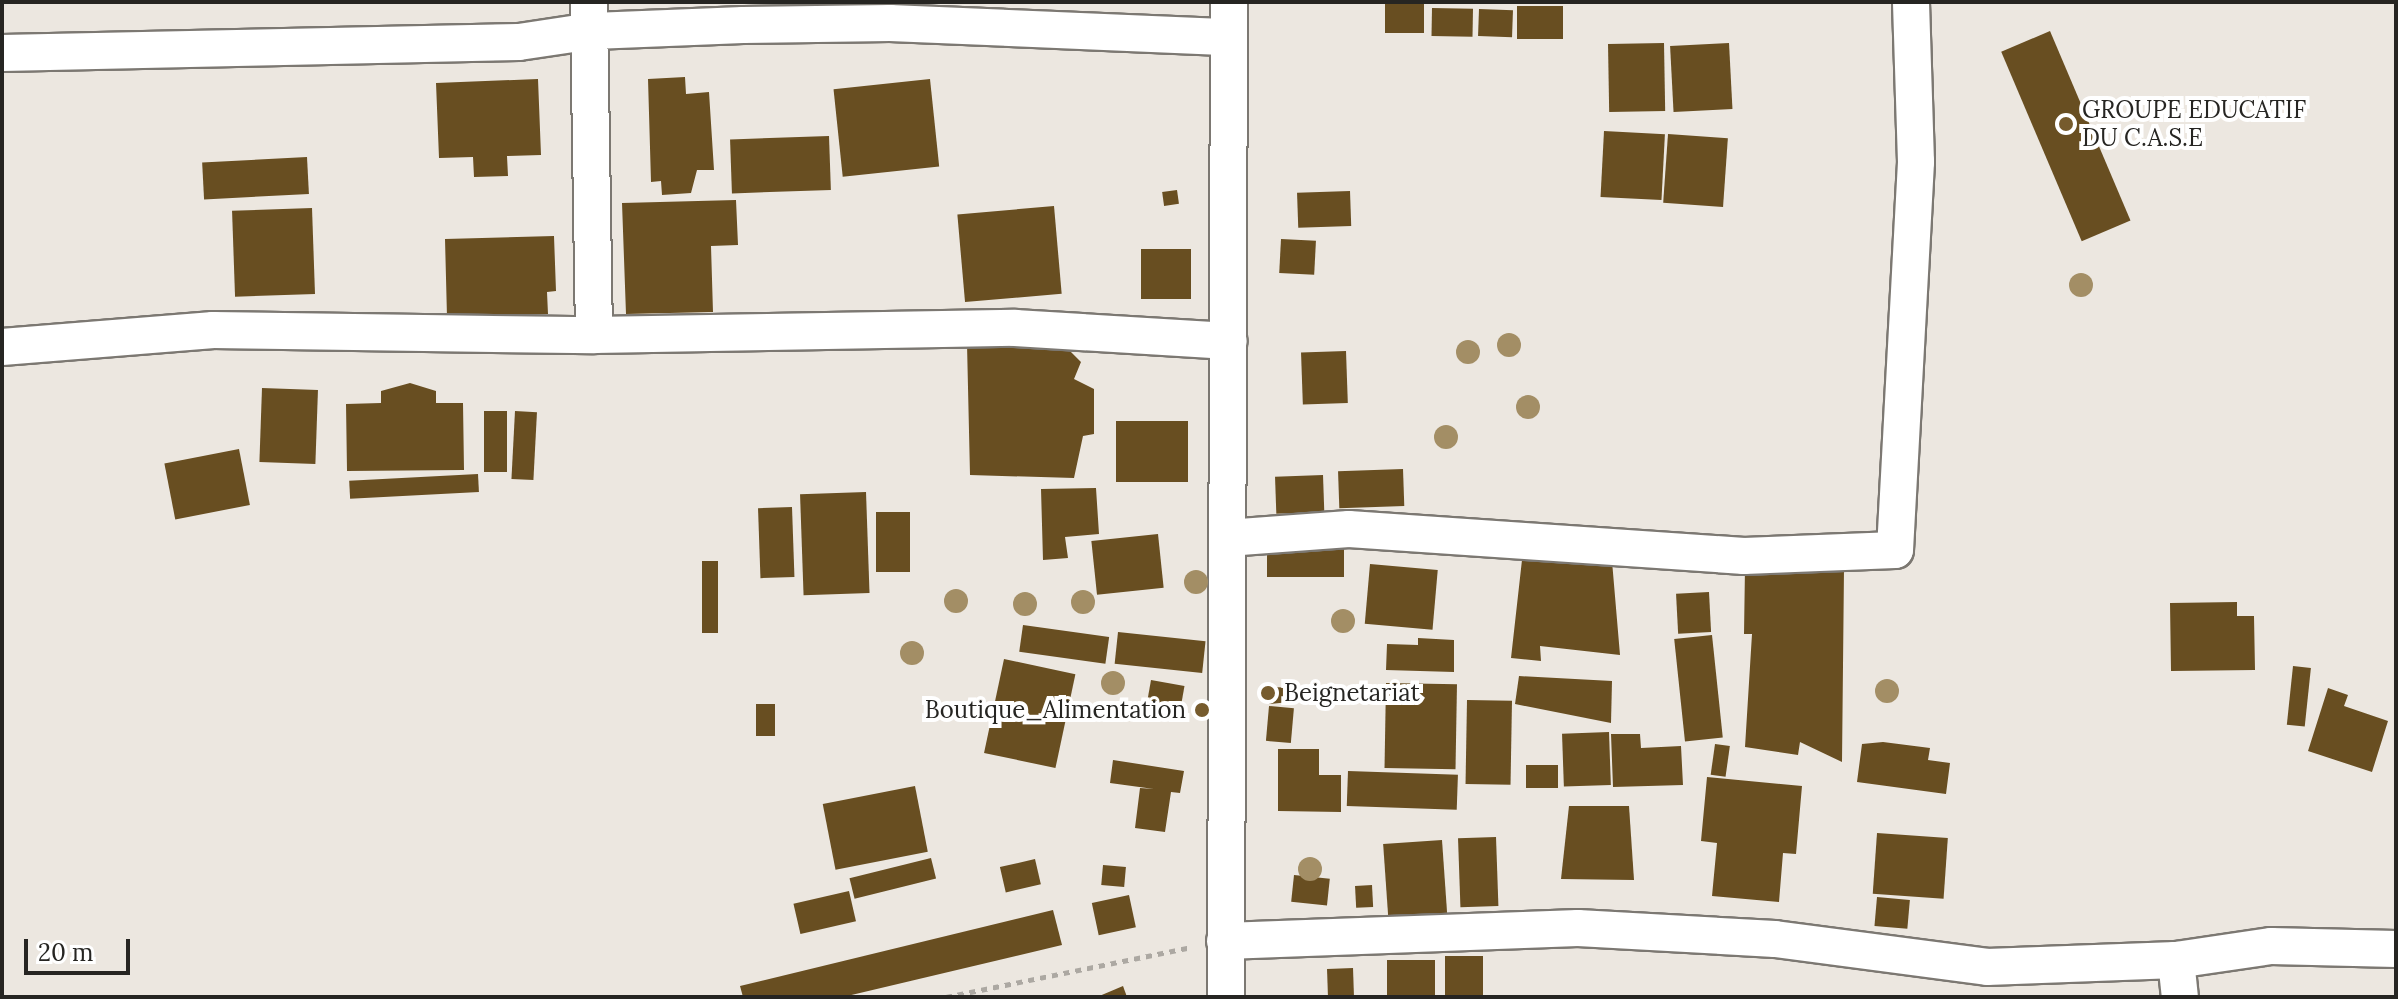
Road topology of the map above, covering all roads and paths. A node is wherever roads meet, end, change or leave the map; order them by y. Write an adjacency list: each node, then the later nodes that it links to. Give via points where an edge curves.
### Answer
1 (1911, 2): 8 (street, via 1916,162 1895,550 1744,556 1349,529)
2 (591, 16): 3 (street, via 890,23); 4 (street, via 519,42); 5 (street, via 587,188)
3 (1229, 20): 6 (street)
4 (2, 53)
5 (594, 335): 6 (street, via 1015,328); 7 (street, via 213,330)
6 (1229, 341): 8 (street)
7 (2, 347)
8 (1227, 538): 9 (street)
9 (1225, 941): 11 (street, via 1578,928 1775,939 1987,967); 12 (path); 13 (street)
10 (2396, 950): 11 (street, via 2271,946)
11 (2176, 960): 14 (street)
12 (946, 997)
13 (1226, 997)
14 (2180, 997)

